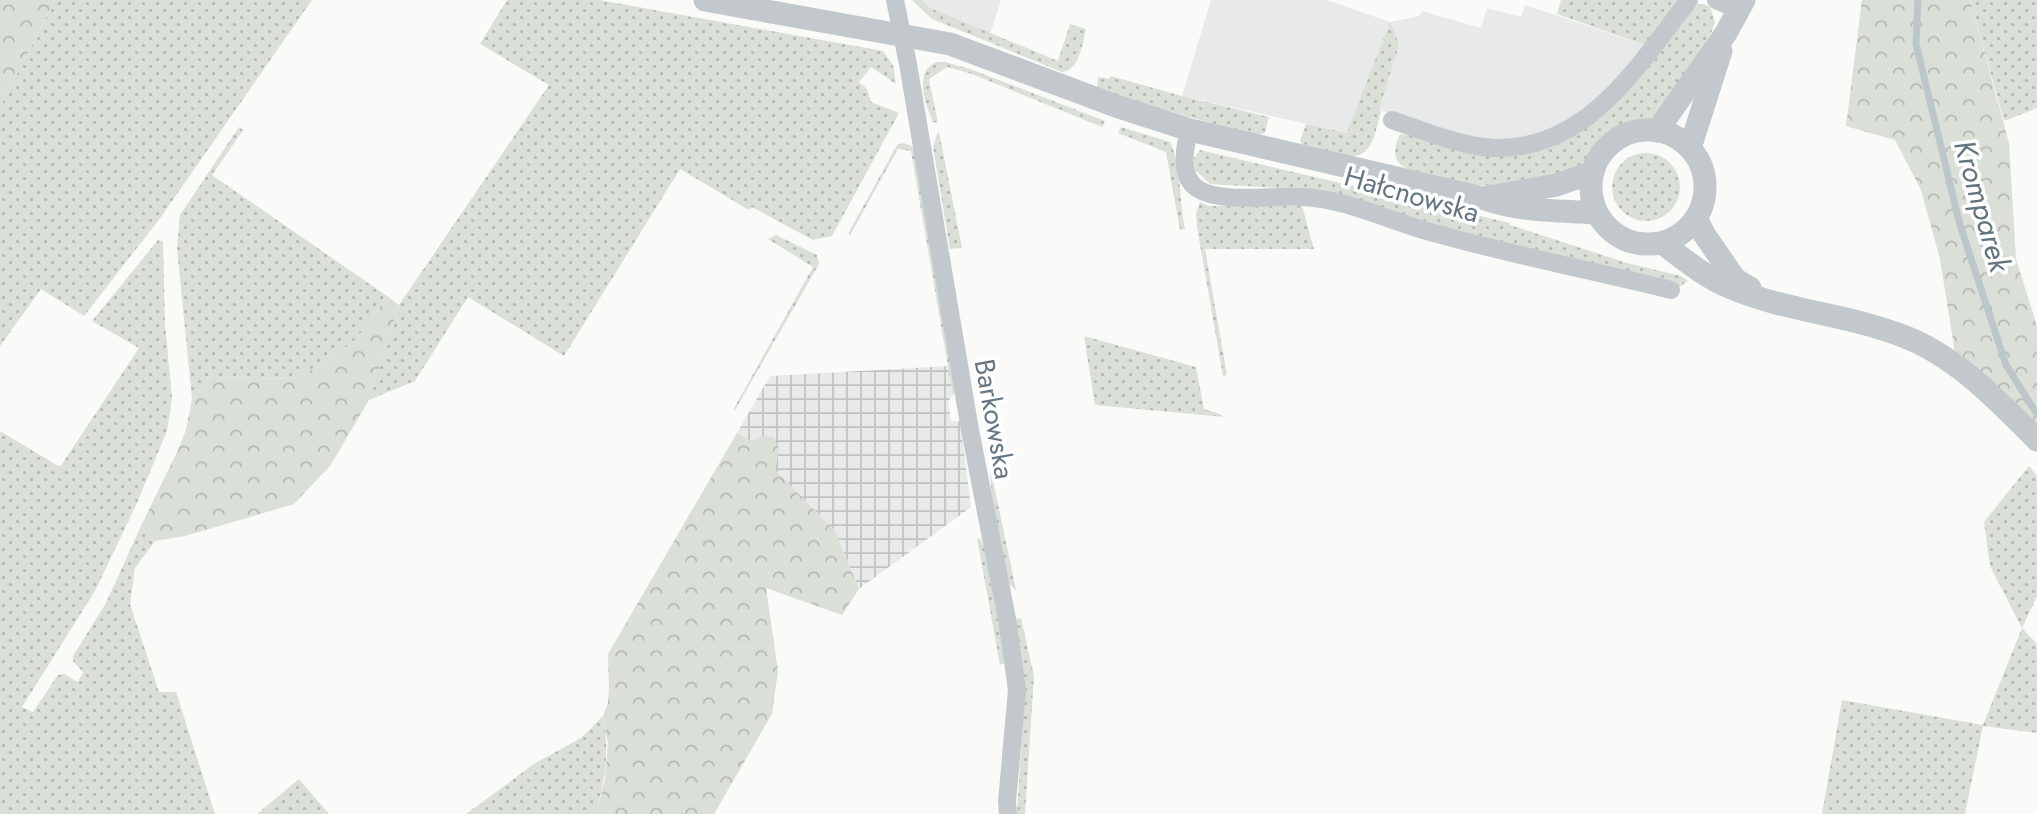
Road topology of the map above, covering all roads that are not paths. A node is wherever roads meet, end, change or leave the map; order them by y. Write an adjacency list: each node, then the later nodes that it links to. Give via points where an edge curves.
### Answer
1 (705, 0): 7 (street, Hałcnowska)
2 (895, 0): 7 (street, Barkowska)
3 (1689, 0): 8 (street, via 1618,89 1587,117 1544,141 1494,148)
4 (1716, 0): 5 (street)
5 (1741, 5): 6 (street)
6 (1726, 33): 10 (street); 11 (street)
7 (902, 35): 9 (street, Hałcnowska, via 968,49); 20 (street, Barkowska, via 1015,675)
8 (1392, 120)
9 (1190, 130): 13 (street, Hałcnowska); 17 (street, Hałcnowska, via 1185,166 1194,187 1203,192 1319,199 1427,231)
10 (1657, 131): 11 (street); 12 (street, via 1625,135 1600,156)
11 (1690, 148): 15 (street, via 1705,182 1704,201)
12 (1593, 172): 13 (street, Hałcnowska, via 1557,185); 14 (street)
13 (1482, 198): 14 (street, Hałcnowska, via 1534,211)
14 (1597, 214): 16 (street, via 1618,236 1632,242)
15 (1696, 218): 16 (street, via 1681,234); 18 (street, via 1735,279)
16 (1662, 243): 18 (street, via 1706,276)
17 (1671, 290)
18 (1777, 304): 19 (street, via 1875,327 1933,351 1958,367)
19 (2037, 440)
20 (1008, 814)

